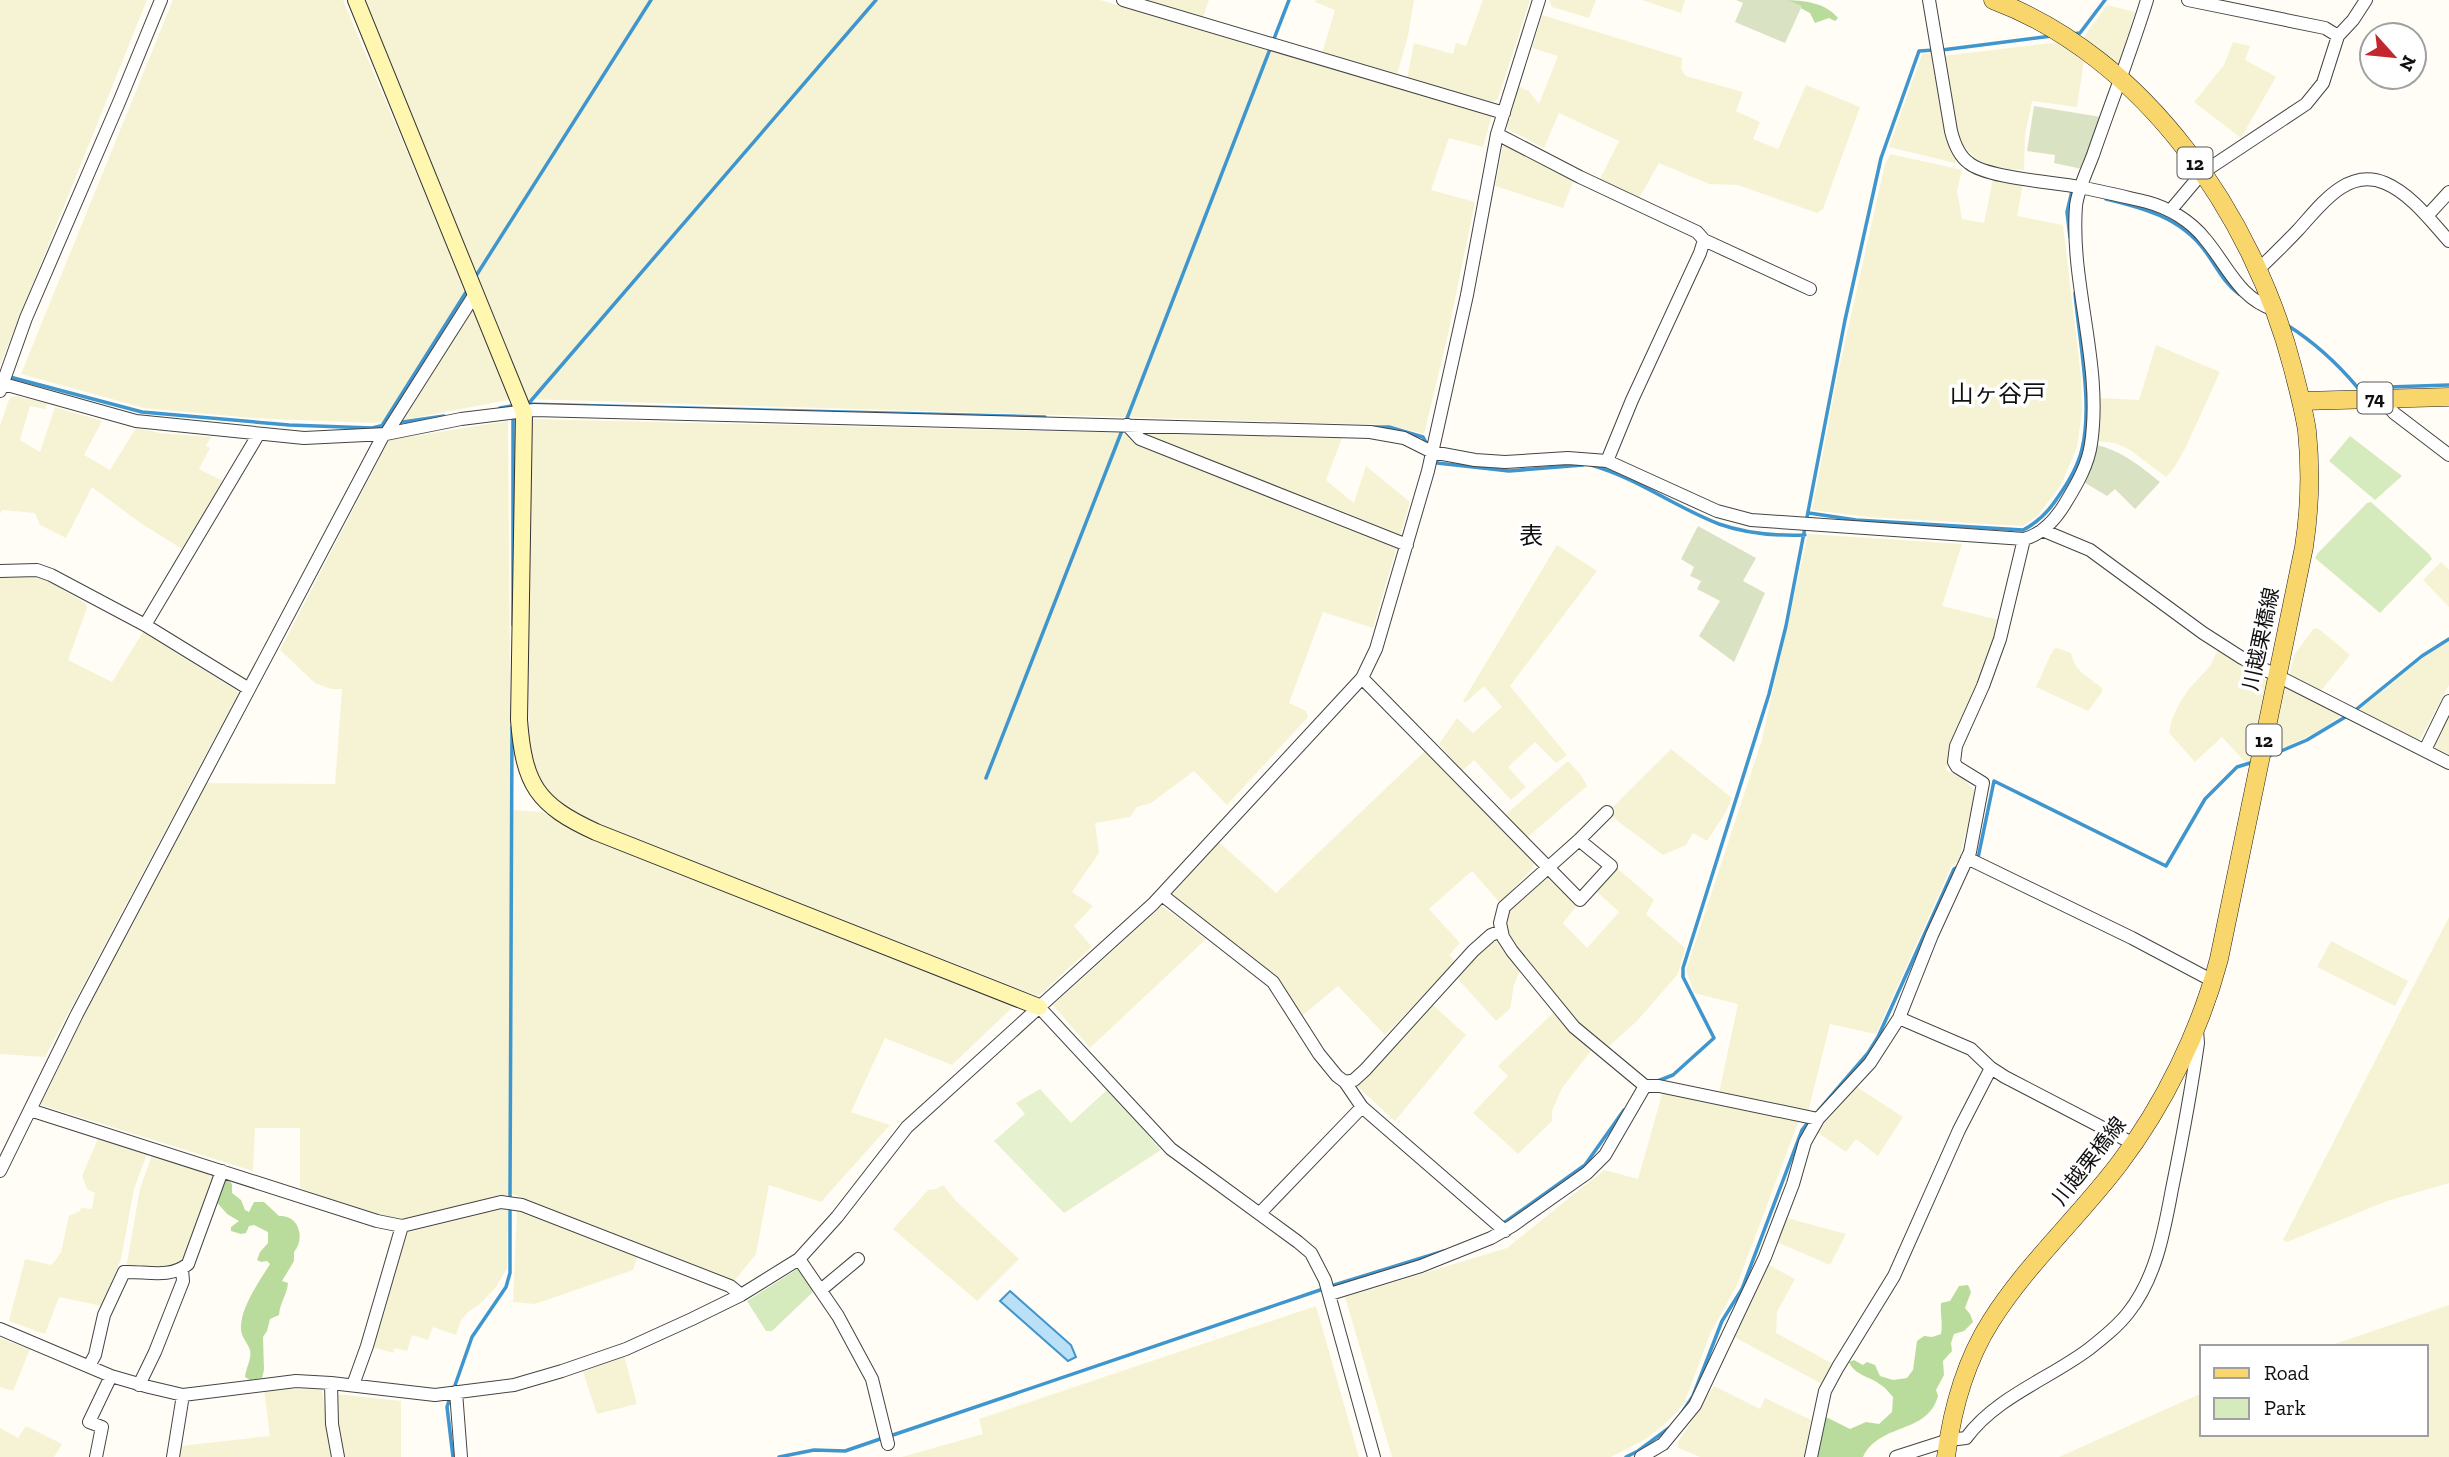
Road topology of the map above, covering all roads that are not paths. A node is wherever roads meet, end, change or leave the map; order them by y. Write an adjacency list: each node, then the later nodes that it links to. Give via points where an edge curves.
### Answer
1 (160, 0): 25 (street)
2 (356, 0): 23 (street)
3 (1123, 0): 12 (street)
4 (1539, 0): 12 (street)
5 (1929, 0): 15 (street, via 1946,111 1955,146 1963,157 1992,173)
6 (1993, 0): 11 (main road, 川越栗橋線 / 12, via 2079,47)
7 (2147, 0): 11 (street)
8 (2188, 0): 10 (street, via 2325,28)
9 (2366, 0): 10 (street)
10 (2338, 36): 14 (street, via 2323,83 2306,104)
11 (2122, 80): 14 (main road, 川越栗橋線 / 12); 15 (street)
12 (1504, 113): 13 (street)
13 (1497, 134): 19 (street, via 1697,232); 33 (street)
14 (2202, 173): 17 (street); 21 (main road, 川越栗橋線 / 12)
15 (2081, 187): 17 (street); 36 (street, via 2076,203 2076,261 2092,389 2091,444 2073,491)
16 (2449, 192): 18 (street)
17 (2170, 211): 24 (street, via 2206,239 2246,294)
18 (2427, 216): 20 (street); 21 (street, via 2386,184 2353,181 2322,203)
19 (1704, 240): 22 (street); 35 (street)
20 (2449, 241)
21 (2259, 269): 24 (main road, 川越栗橋線 / 12)
22 (1810, 289)
23 (475, 294): 29 (street); 31 (street)
24 (2275, 310): 28 (main road, 川越栗橋線 / 12)
25 (1, 386): 32 (street, via 136,421)
26 (2380, 397): 27 (main road, 74); 28 (main road, 74); 34 (street, via 2393,413)
27 (2449, 397)
28 (2302, 401): 41 (main road, 川越栗橋線 / 12, via 2309,461 2308,518)
29 (524, 413): 30 (street); 31 (street); 54 (street, via 519,720 526,770 539,794 565,818 596,832)
30 (1127, 425): 33 (street, via 1370,432 1404,438); 38 (street, via 1140,439)
31 (385, 434): 32 (street); 43 (street)
32 (258, 435): 40 (street)
33 (1432, 452): 35 (street, via 1505,462); 38 (street)
34 (2449, 455)
35 (1607, 461): 37 (street, via 1717,511 1751,520)
36 (2042, 530): 37 (street); 41 (street, via 2090,550 2220,645)
37 (2024, 539): 49 (street, via 2000,639 1956,746 1957,767 1983,783)
38 (1407, 545): 42 (street, via 1376,649)
39 (0, 571): 40 (street, via 37,570 51,575)
40 (145, 625): 43 (street)
41 (2277, 676): 45 (street); 53 (main road, 川越栗橋線 / 12)
42 (1362, 678): 50 (street); 51 (street)
43 (249, 689): 61 (street)
44 (2449, 701): 45 (street)
45 (2425, 750): 46 (street)
46 (2449, 763)
47 (1607, 812): 48 (street)
48 (1579, 840): 50 (street); 50 (street, via 1611,866 1580,900)
49 (1967, 858): 53 (street); 55 (street)
50 (1548, 867): 52 (street, via 1503,907)
51 (1162, 895): 54 (street); 58 (street, via 1273,982 1319,1054)
52 (1501, 931): 58 (street, via 1473,951 1365,1070); 59 (street, via 1574,1027)
53 (2213, 981): 56 (main road, 川越栗橋線 / 12)
54 (1039, 1007): 66 (street, via 1171,1149); 69 (street, via 907,1127)
55 (1899, 1018): 57 (street, via 1971,1049); 62 (street, via 1870,1063)
56 (2197, 1024): 63 (main road, 川越栗橋線 / 12); 84 (street, via 2183,1143 2164,1229 2156,1261 2129,1312 2110,1333 2052,1375 2005,1401 1978,1421 1966,1438)
57 (1991, 1068): 63 (street); 91 (street, via 1894,1276 1825,1391)
58 (1345, 1082): 60 (street)
59 (1645, 1086): 62 (street); 68 (street, via 1605,1155)
60 (1362, 1107): 66 (street); 68 (street)
61 (30, 1110): 64 (street); 65 (street)
62 (1818, 1119): 90 (street, via 1805,1142 1765,1257 1695,1405 1662,1444)
63 (2134, 1144): 84 (main road, 川越栗橋線 / 12, via 1991,1320 1968,1366)
64 (0, 1171)
65 (222, 1171): 67 (street); 71 (street, via 188,1264)
66 (1260, 1213): 73 (street, via 1311,1253)
67 (402, 1226): 74 (street, via 500,1202 522,1205 730,1286); 80 (street)
68 (1505, 1231): 73 (street, via 1421,1266)
69 (799, 1259): 72 (street); 74 (street)
70 (858, 1259): 72 (street)
71 (182, 1269): 76 (street, via 165,1274 124,1272 104,1315); 79 (street, via 183,1281)
72 (822, 1289): 83 (street, via 872,1379)
73 (1329, 1294): 89 (street)
74 (741, 1295): 81 (street, via 626,1349 514,1385)
75 (0, 1329): 76 (street)
76 (89, 1366): 77 (street)
77 (111, 1376): 79 (street); 85 (street, via 89,1422 102,1427)
78 (331, 1383): 80 (street); 82 (street, via 281,1382); 87 (street)
79 (139, 1385): 82 (street)
80 (353, 1385): 81 (street, via 425,1395)
81 (456, 1392): 88 (street)
82 (183, 1395): 86 (street)
83 (888, 1444)
84 (1947, 1449): 92 (street)
85 (96, 1457)
86 (173, 1457)
87 (338, 1457)
88 (461, 1457)
89 (1374, 1457)
90 (1641, 1457)
91 (1811, 1457)
92 (1896, 1457)

